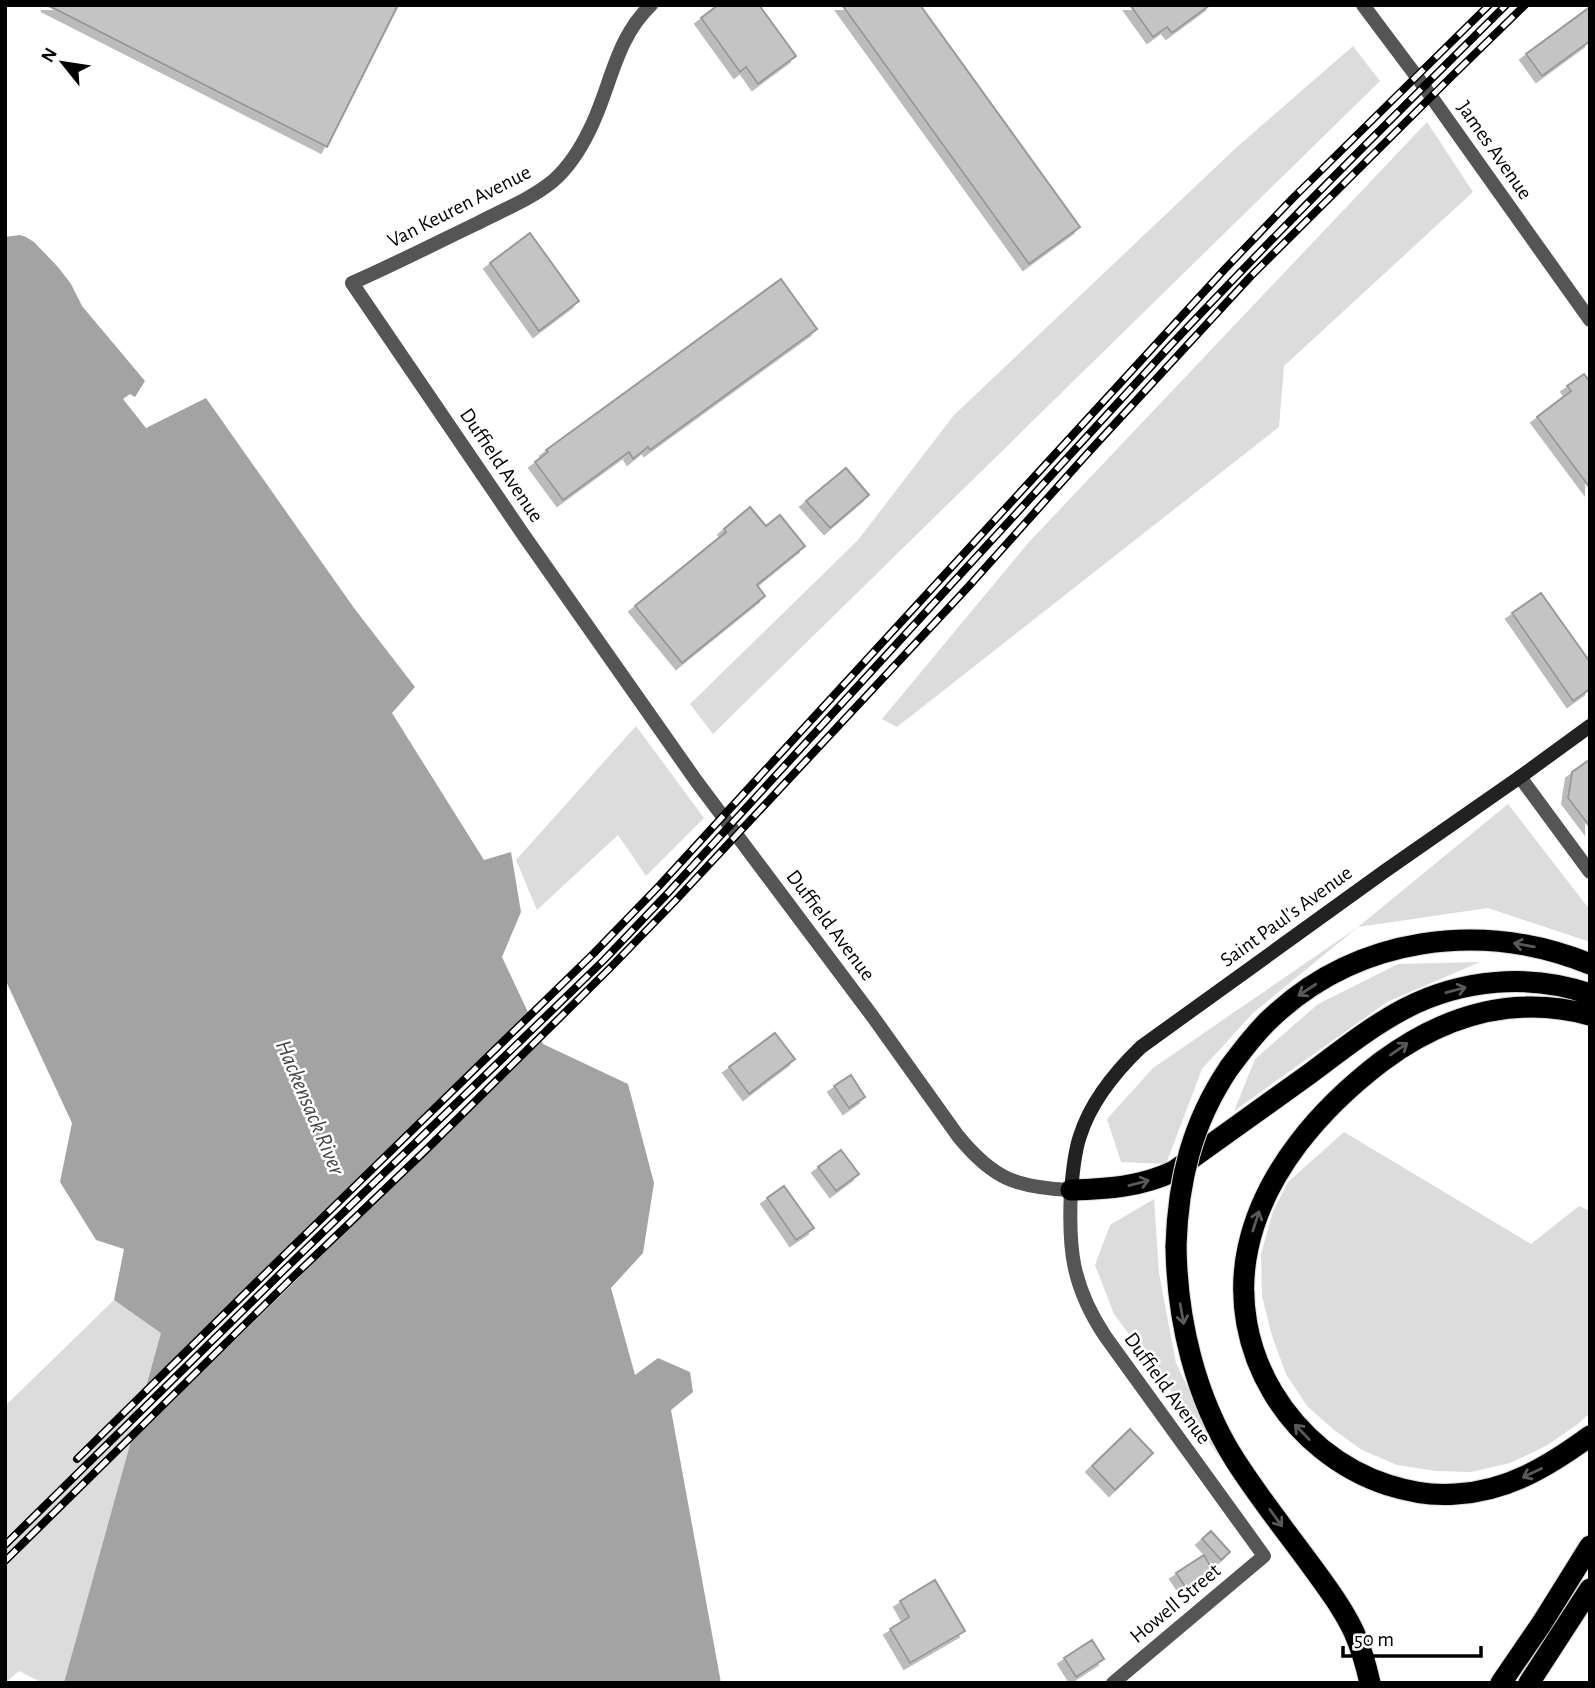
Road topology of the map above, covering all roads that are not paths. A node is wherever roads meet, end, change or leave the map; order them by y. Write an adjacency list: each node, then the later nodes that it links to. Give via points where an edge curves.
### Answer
1 (651, 5): 3 (street, Van Keuren Avenue, via 620,47 590,130 554,180 531,197)
2 (1363, 5): 4 (street, James Avenue)
3 (352, 283): 11 (street, Duffield Avenue, via 697,782 958,1136 1000,1175 1028,1186)
4 (1590, 320)
5 (1590, 726): 6 (street, Saint Paul's Avenue)
6 (1520, 777): 7 (street); 11 (street, Saint Paul's Avenue, via 1141,1047 1108,1083 1085,1122)
7 (1590, 872)
8 (1590, 964): 18 (highway, one-way to 18, bridge, via 1541,948 1469,939 1398,948 1353,964 1323,979 1259,1030 1205,1109 1188,1156 1179,1204 1178,1284 1184,1328 1209,1410 1234,1458 1342,1609)
9 (1590, 994): 11 (highway, one-way to 9, via 1132,1186 1174,1171 1380,1023 1420,1002 1463,988 1507,981 1551,984)
10 (1590, 1015): 12 (highway, one-way to 10, via 1534,1473 1470,1493 1419,1492 1373,1480 1320,1449 1286,1413 1256,1357 1244,1296 1248,1246 1272,1183 1322,1117 1371,1070 1426,1033 1473,1014 1536,1007)
11 (1071, 1190): 14 (street, Duffield Avenue, via 1070,1244 1087,1307)
12 (1590, 1436)
13 (1590, 1546): 19 (highway)
14 (1264, 1556): 17 (street, Howell Street)
15 (1590, 1589): 20 (highway)
16 (1590, 1615): 21 (highway)
17 (1113, 1683)
18 (1370, 1683)
19 (1501, 1683)
20 (1529, 1683)
21 (1544, 1683)

